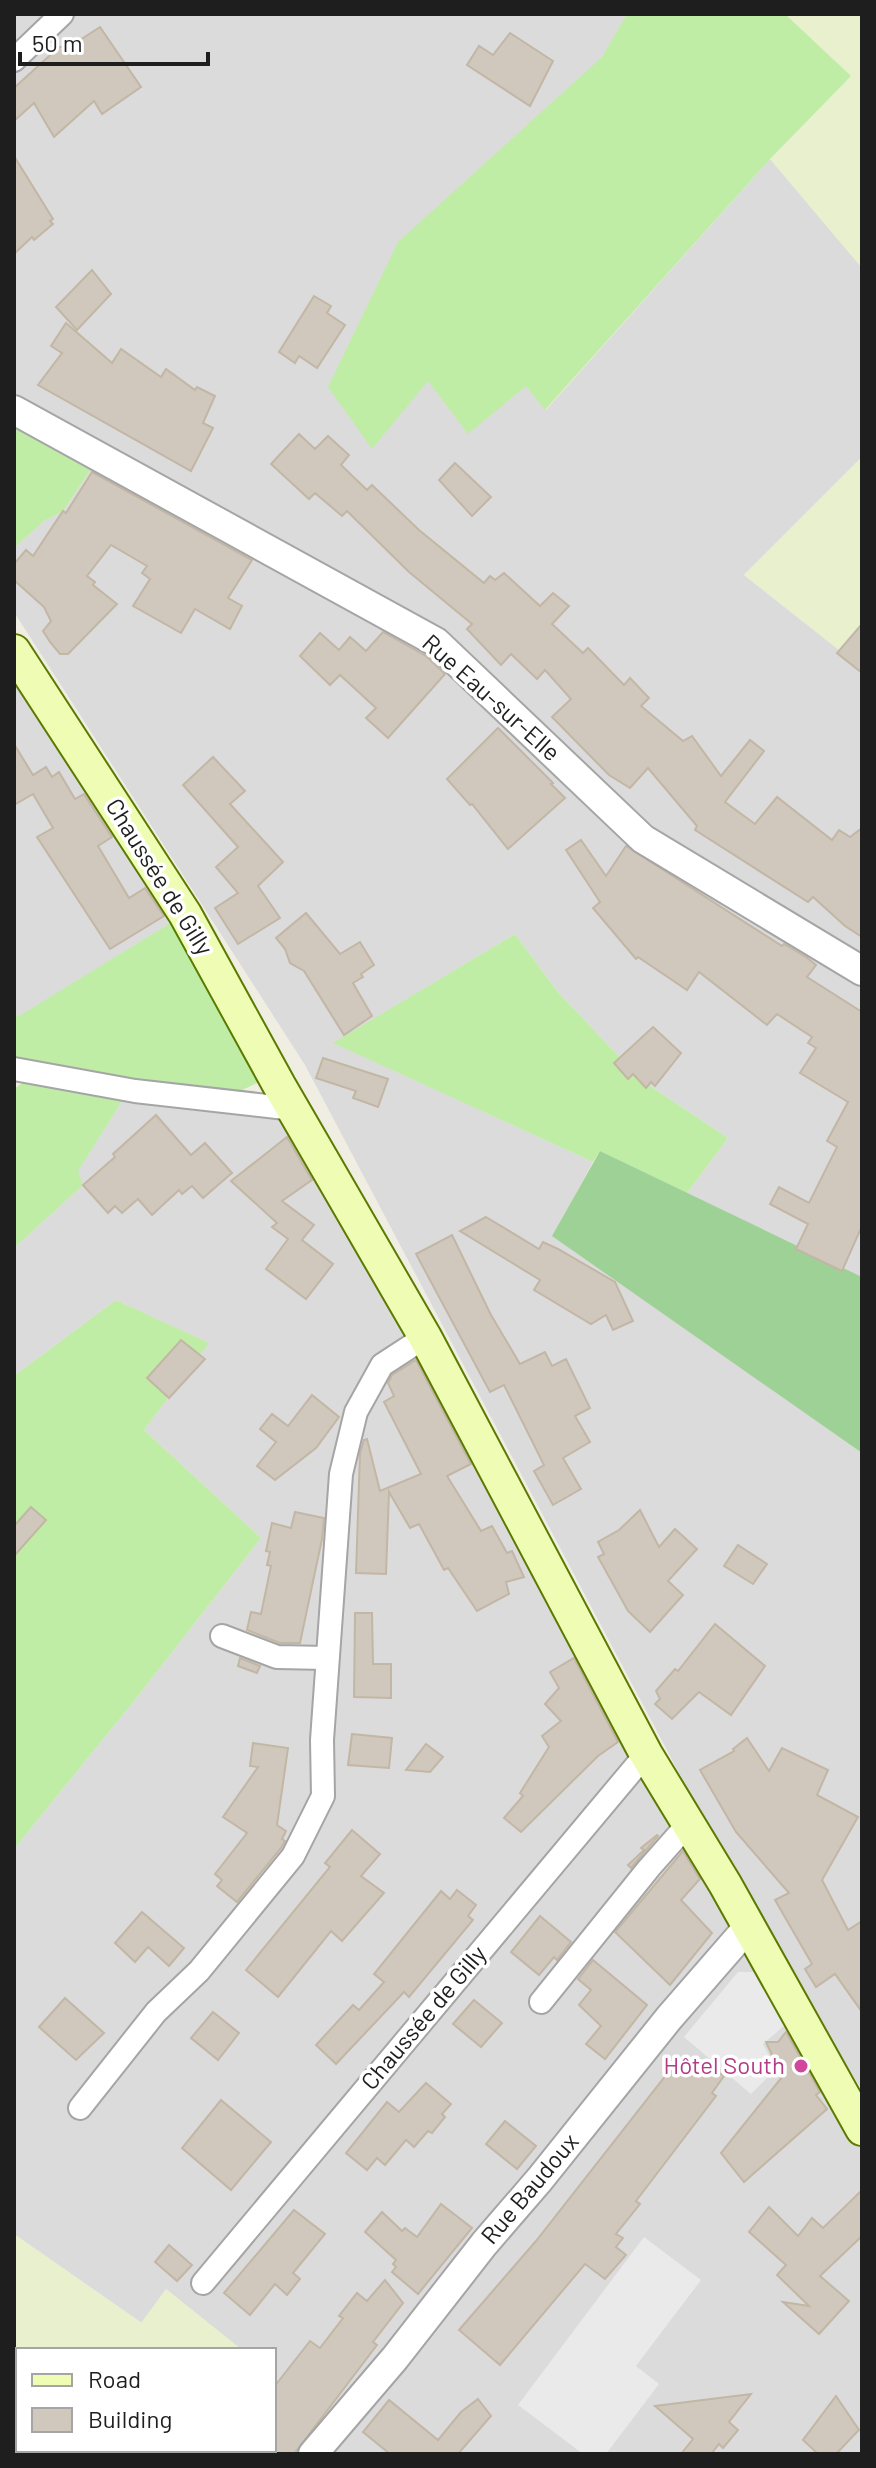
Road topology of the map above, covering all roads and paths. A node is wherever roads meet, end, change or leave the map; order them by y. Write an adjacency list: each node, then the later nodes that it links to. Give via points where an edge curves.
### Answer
1 (62, 14): 2 (street)
2 (14, 60)
3 (14, 410): 5 (street, Rue Eau-sur-Elle, via 436,642 643,839)
4 (14, 651): 7 (main road, Chaussée de Gilly, via 185,914)
5 (862, 971)
6 (14, 1069): 7 (street, via 135,1091)
7 (294, 1109): 8 (main road, Chaussée de Gilly)
8 (425, 1337): 10 (street, via 382,1365 356,1412 341,1474); 11 (main road, Chaussée de Gilly)
9 (222, 1636): 10 (street, via 277,1657)
10 (327, 1658): 15 (street, via 323,1796 293,1856)
11 (646, 1754): 12 (main road, Chaussée de Gilly); 17 (street, Chaussée de Gilly)
12 (688, 1824): 13 (main road, Chaussée de Gilly); 14 (street)
13 (749, 1926): 16 (main road, Chaussée de Gilly); 18 (street, Rue Baudoux)
14 (541, 2002)
15 (80, 2108)
16 (862, 2129)
17 (203, 2283)
18 (313, 2454)

